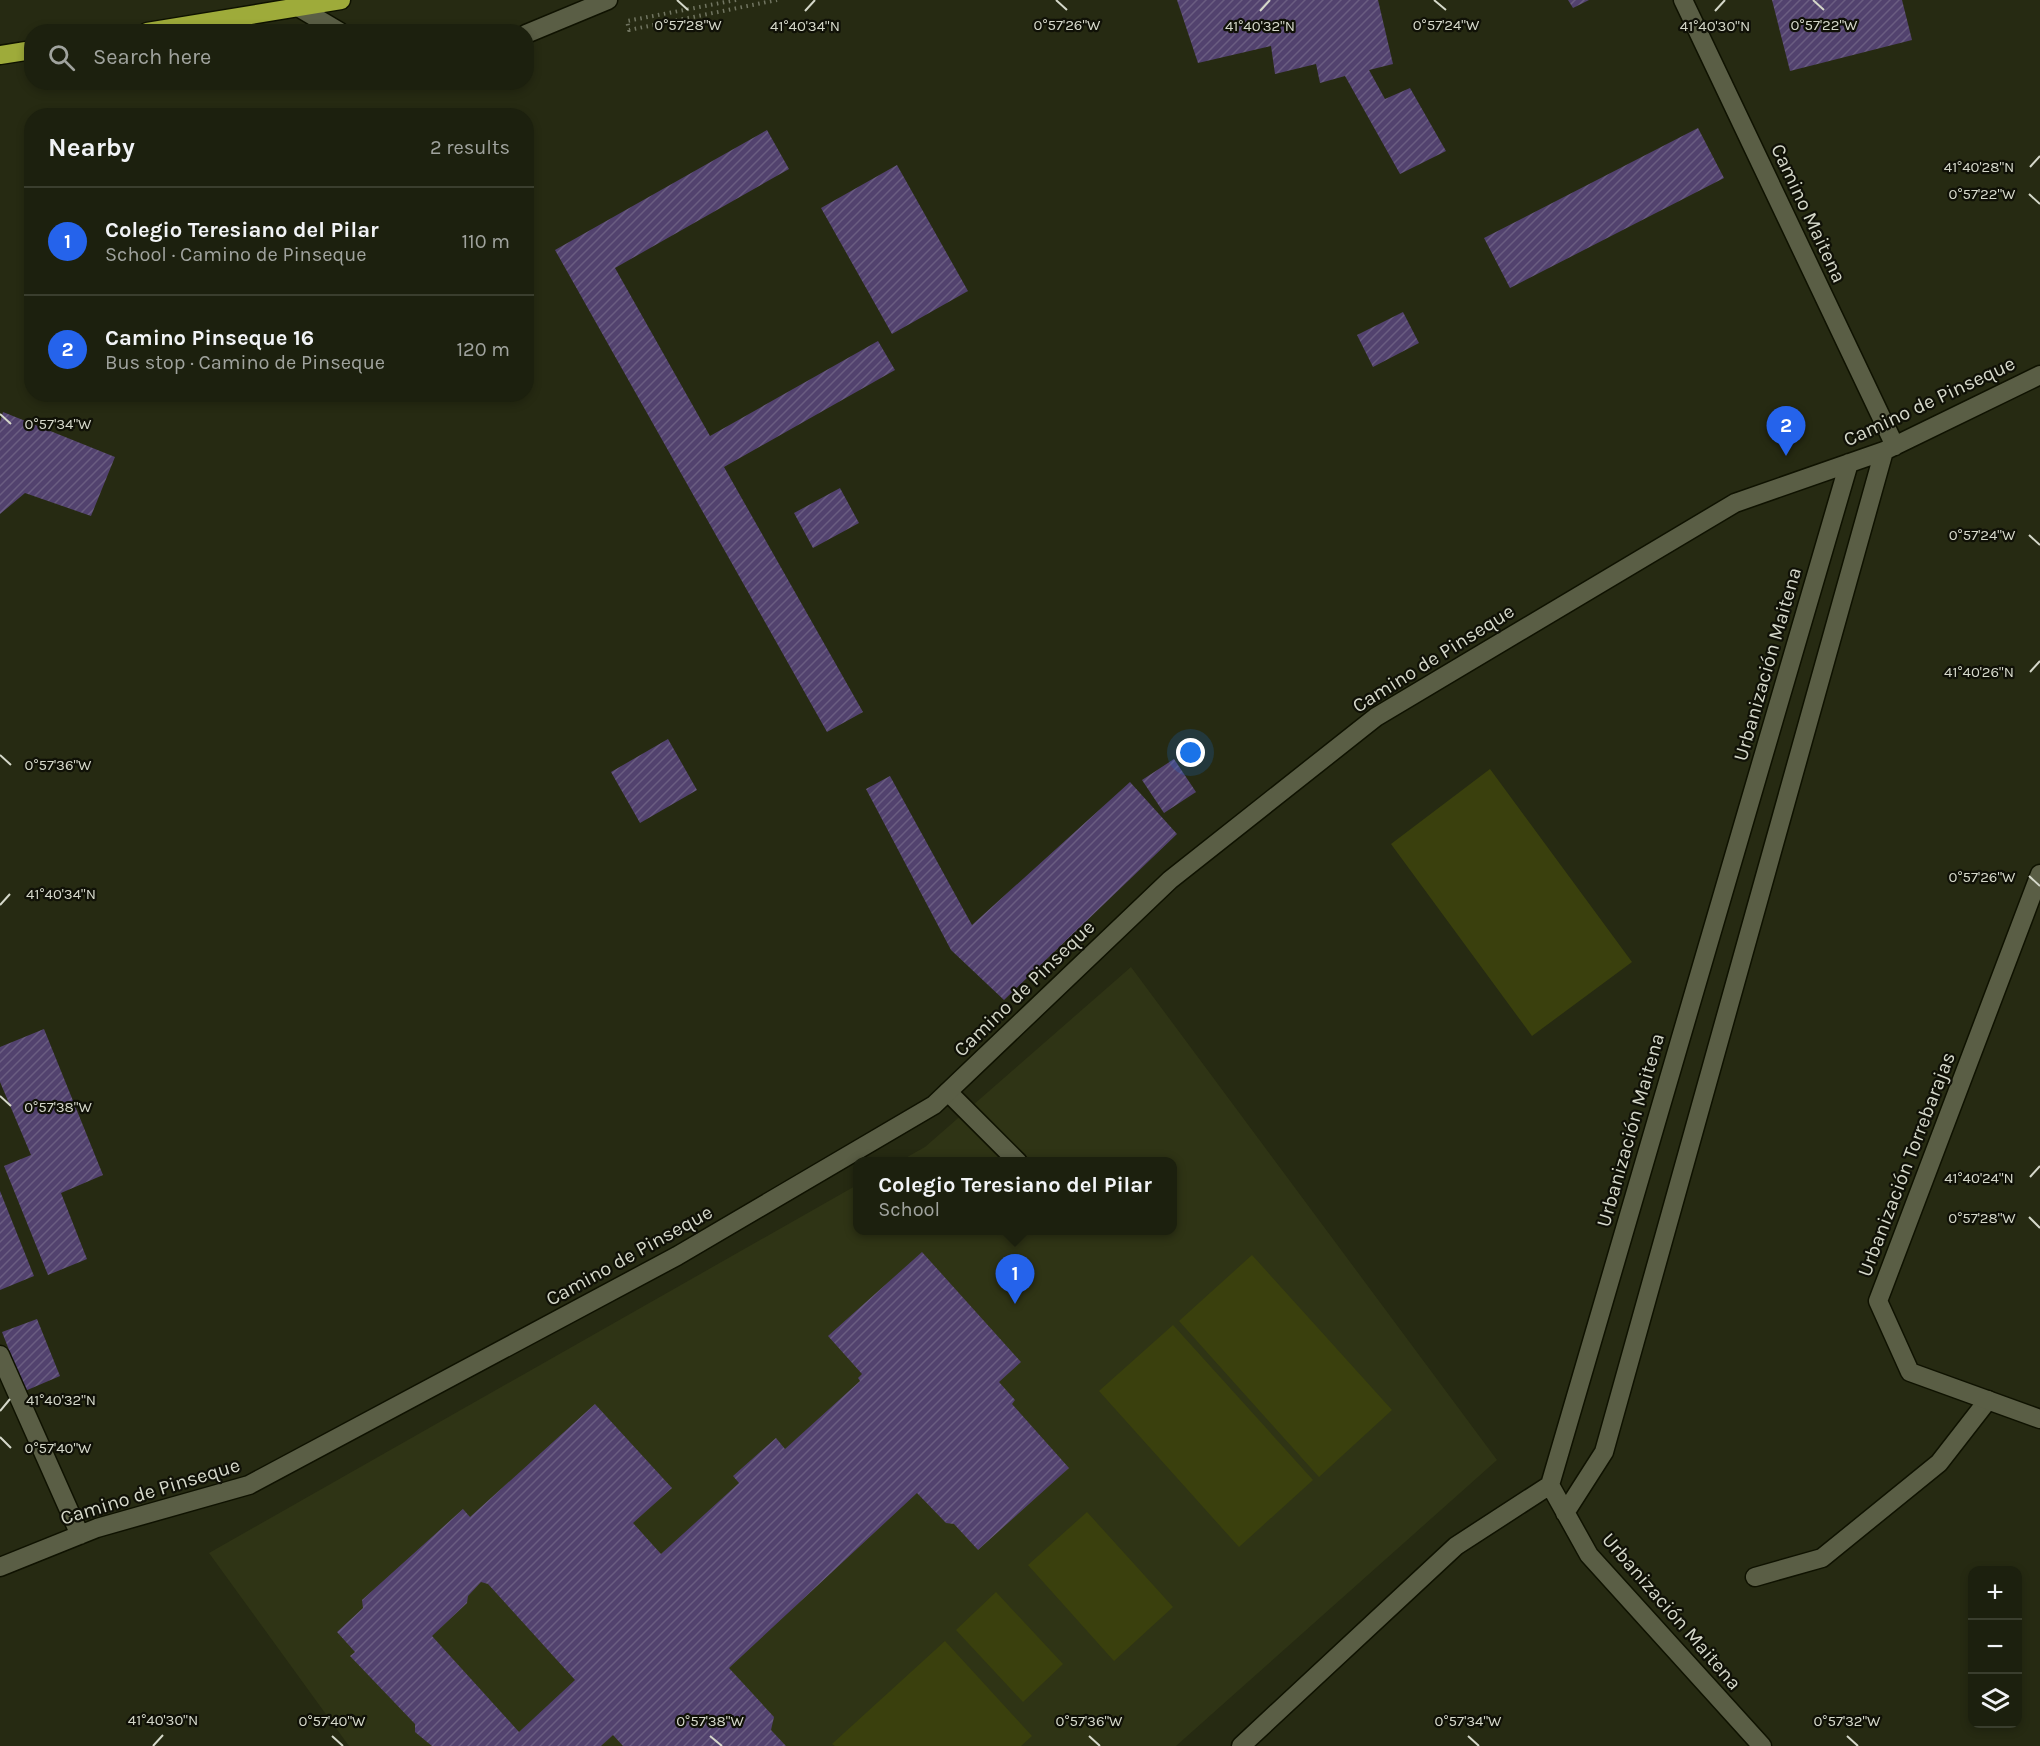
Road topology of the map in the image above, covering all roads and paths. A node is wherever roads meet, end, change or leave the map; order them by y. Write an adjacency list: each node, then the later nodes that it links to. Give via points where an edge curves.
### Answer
1 (342, 0): 6 (highway)
2 (608, 0): 9 (street)
3 (736, 0): 4 (path, via 627,21 629,30)
4 (777, 0)
5 (1683, 0): 13 (street, Camino Maitena)
6 (298, 7): 7 (highway); 8 (street)
7 (195, 24)
8 (327, 24)
9 (534, 31)
10 (24, 51): 11 (highway)
11 (0, 55)
12 (2040, 375): 13 (street, Camino de Pinseque)
13 (1889, 449): 14 (street, Camino de Pinseque); 22 (street, via 1604,1452)
14 (1848, 463): 16 (street, Camino de Pinseque, via 1735,503 1376,717 1170,880); 21 (street, Urbanización Maitena)
15 (2040, 874): 19 (street, Urbanización Torrebarajas, via 1878,1301 1910,1372)
16 (948, 1092): 17 (street); 23 (street, Camino de Pinseque, via 934,1105 677,1256 249,1485)
17 (1014, 1157)
18 (0, 1355): 23 (street)
19 (1988, 1400): 20 (street, Urbanización Torrebarajas); 25 (street, via 1939,1463 1822,1558)
20 (2040, 1419)
21 (1550, 1485): 22 (street, Urbanización Maitena); 26 (street, via 1456,1546)
22 (1565, 1513): 27 (street, Urbanización Maitena, via 1589,1556)
23 (80, 1535): 24 (street, Camino de Pinseque)
24 (0, 1567)
25 (1755, 1577)
26 (1241, 1746)
27 (1762, 1746)

